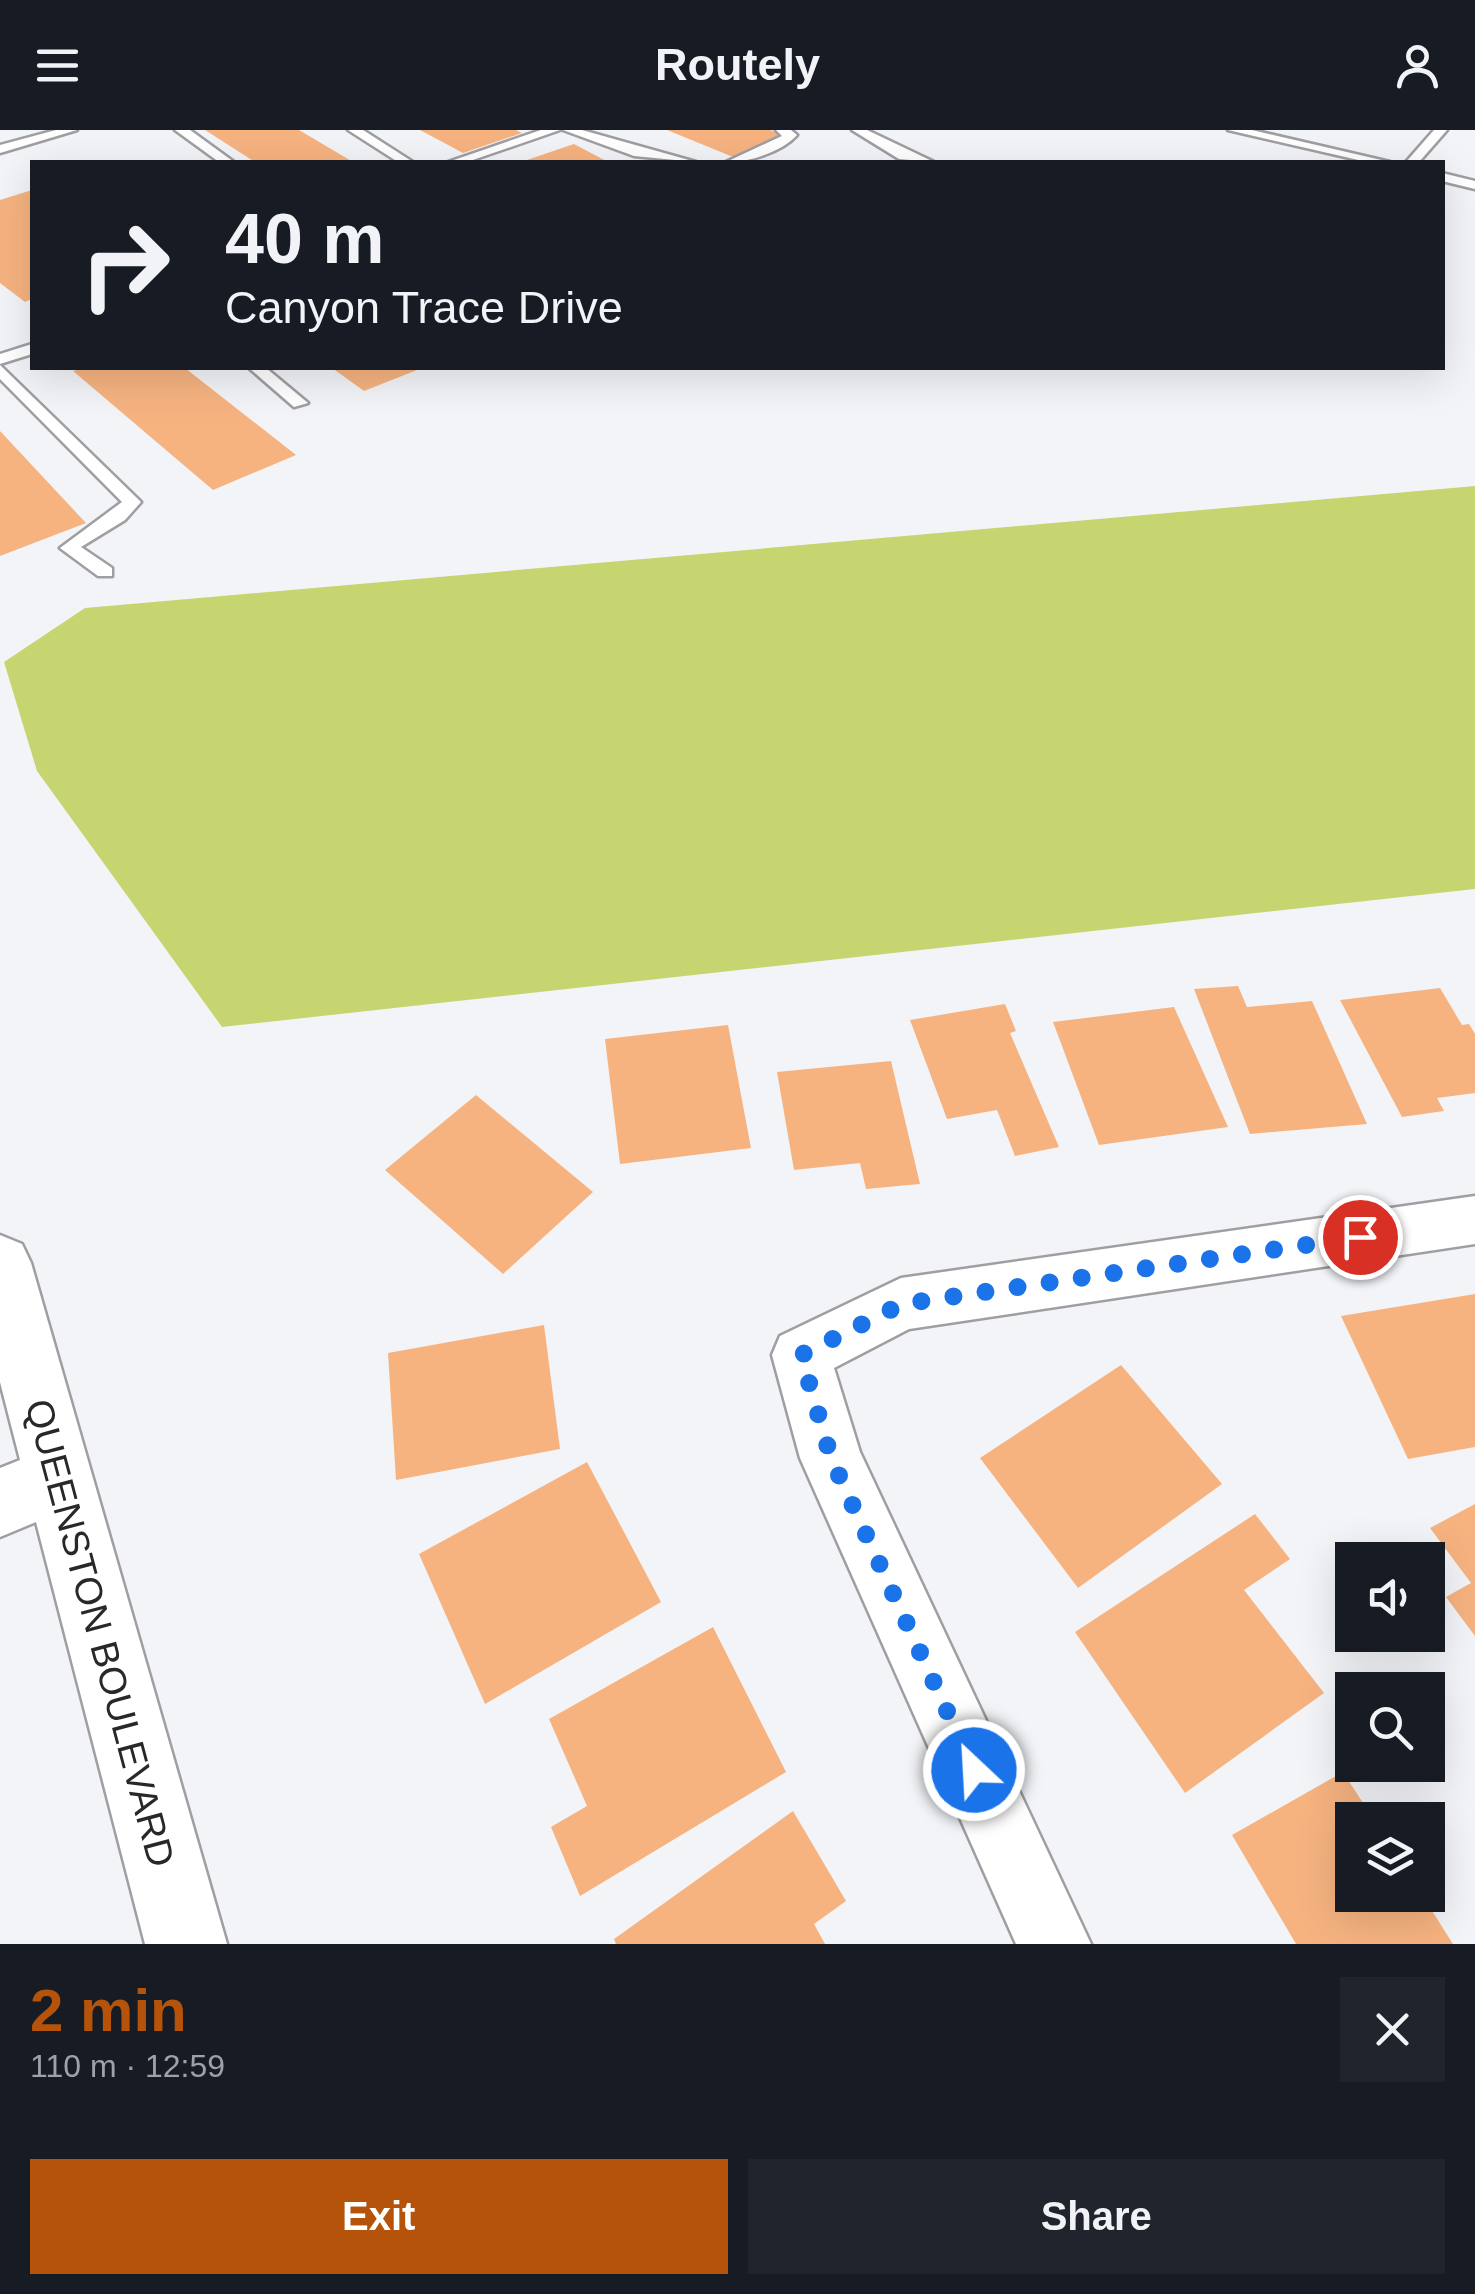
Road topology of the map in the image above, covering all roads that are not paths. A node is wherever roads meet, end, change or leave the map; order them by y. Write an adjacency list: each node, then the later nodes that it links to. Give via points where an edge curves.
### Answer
1 (71, 130): 10 (lane)
2 (181, 130): 11 (lane)
3 (354, 130): 12 (lane)
4 (554, 130): 13 (lane)
5 (569, 130): 14 (lane)
6 (782, 130): 15 (lane, via 790,134 786,139)
7 (858, 130): 16 (lane)
8 (1234, 130): 17 (lane)
9 (1441, 130): 18 (lane)
10 (0, 149)
11 (225, 160)
12 (403, 160)
13 (461, 160)
14 (678, 160)
15 (739, 160)
16 (920, 160)
17 (1374, 160)
18 (1414, 160)
19 (1445, 178): 20 (lane)
20 (1475, 185)
21 (30, 351): 22 (lane)
22 (0, 359)
23 (0, 370): 26 (lane, via 132,502 123,516 82,534 70,548)
24 (260, 370): 25 (lane)
25 (300, 403)
26 (105, 572)
27 (1475, 1220): 31 (street, via 902,1304 801,1355 831,1458)
28 (0, 1263): 29 (main road, QUEENSTON BOULEVARD)
29 (28, 1491): 30 (main road, QUEENSTON BOULEVARD)
30 (186, 1944)
31 (1054, 1944)

